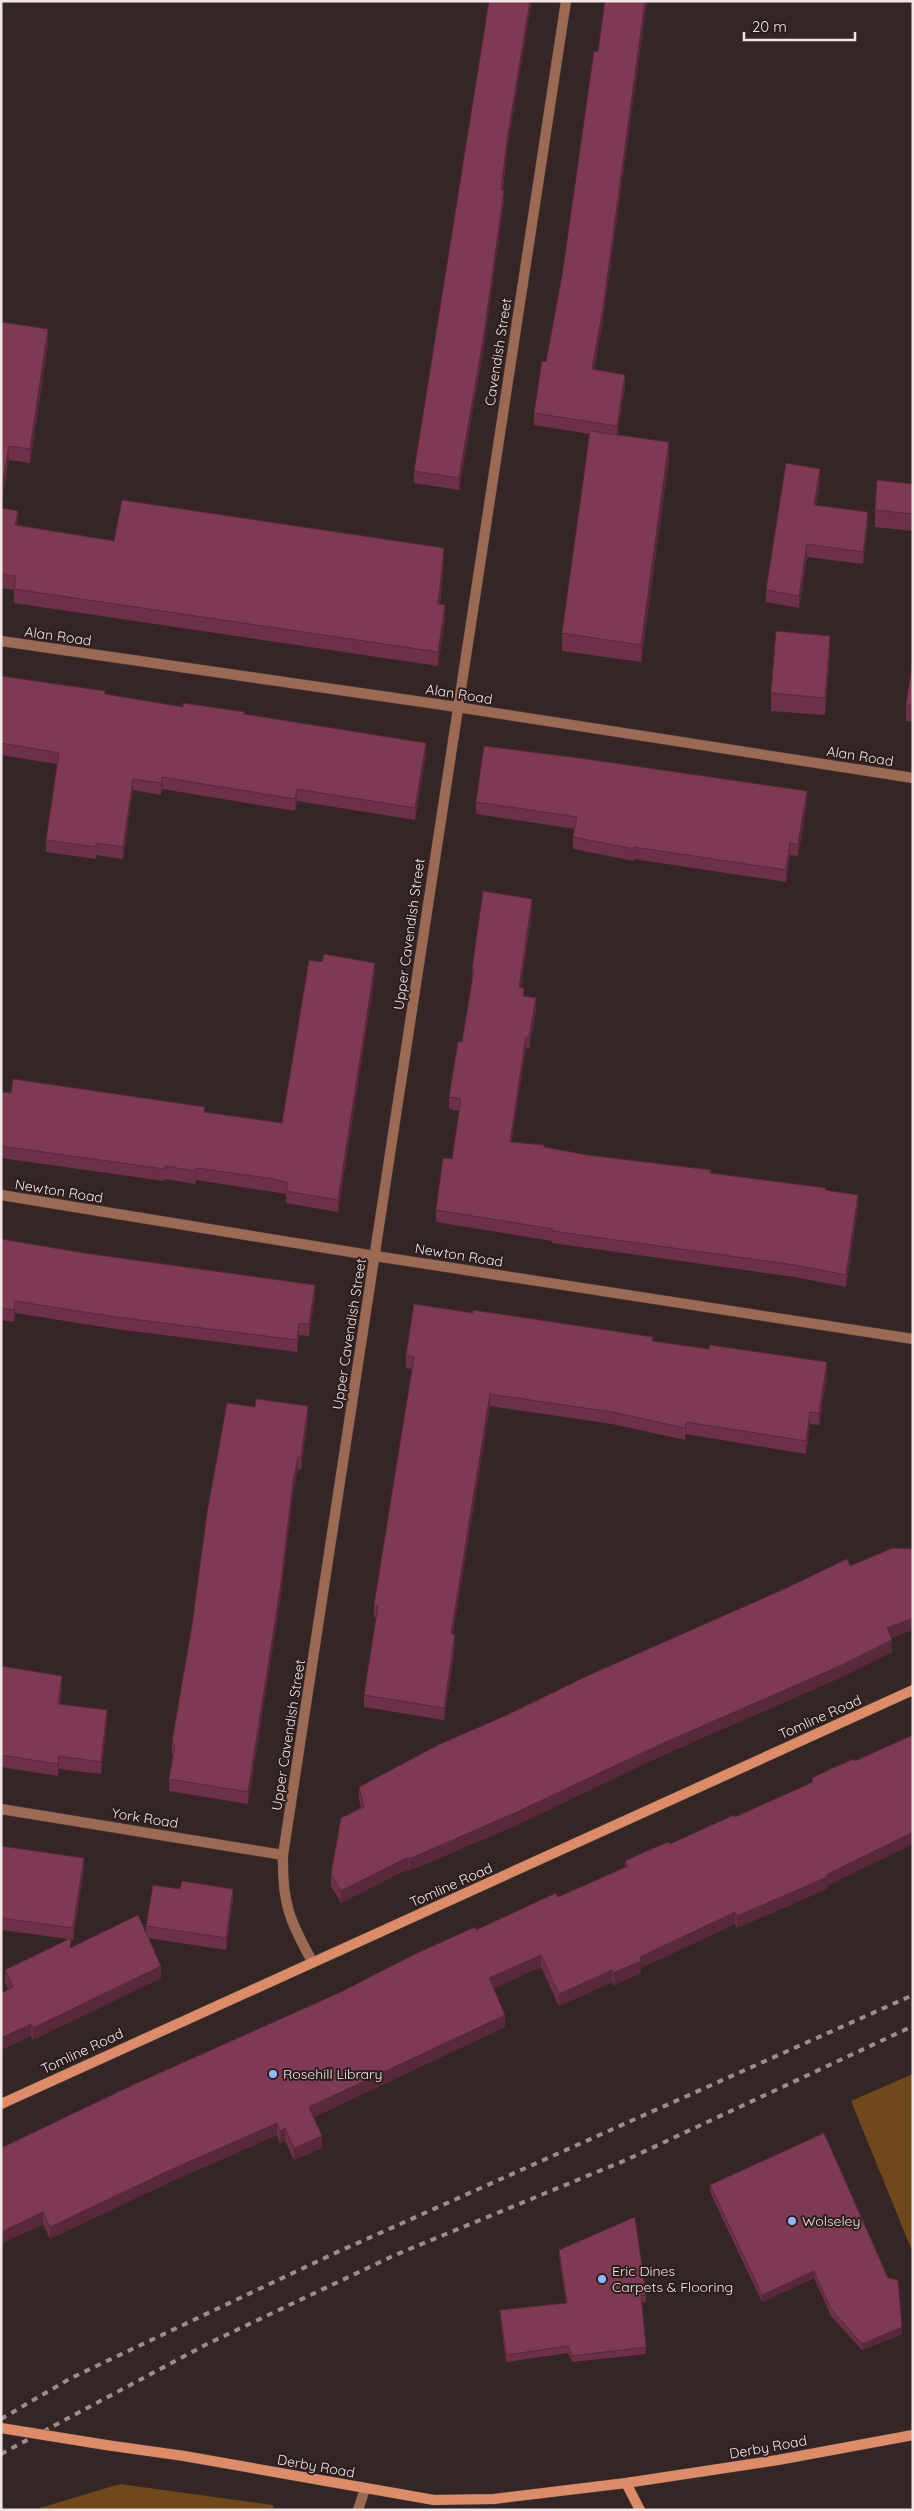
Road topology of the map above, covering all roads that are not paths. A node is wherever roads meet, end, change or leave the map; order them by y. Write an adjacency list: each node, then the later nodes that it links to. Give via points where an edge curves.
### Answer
1 (566, 1): 3 (street, Cavendish Street)
2 (1, 642): 3 (street, Alan Road)
3 (457, 707): 4 (street, Alan Road); 6 (street, Upper Cavendish Street)
4 (913, 778)
5 (1, 1195): 6 (street, Newton Road)
6 (375, 1256): 7 (street, Newton Road); 10 (street, Upper Cavendish Street)
7 (913, 1338)
8 (913, 1690): 11 (main road, Tomline Road)
9 (1, 1809): 10 (street, York Road)
10 (284, 1855): 11 (street, Upper Cavendish Street, via 283,1887 287,1912)
11 (312, 1961): 12 (main road, Tomline Road)
12 (1, 2104)
13 (1, 2428): 16 (main road, Derby Road, bridge, via 184,2456)
14 (913, 2434): 15 (main road, Derby Road, via 778,2460)
15 (626, 2483): 17 (main road, Derby Road); 19 (main road)
16 (365, 2489): 17 (main road, Derby Road); 18 (street)
17 (433, 2505)
18 (358, 2510)
19 (640, 2510)

